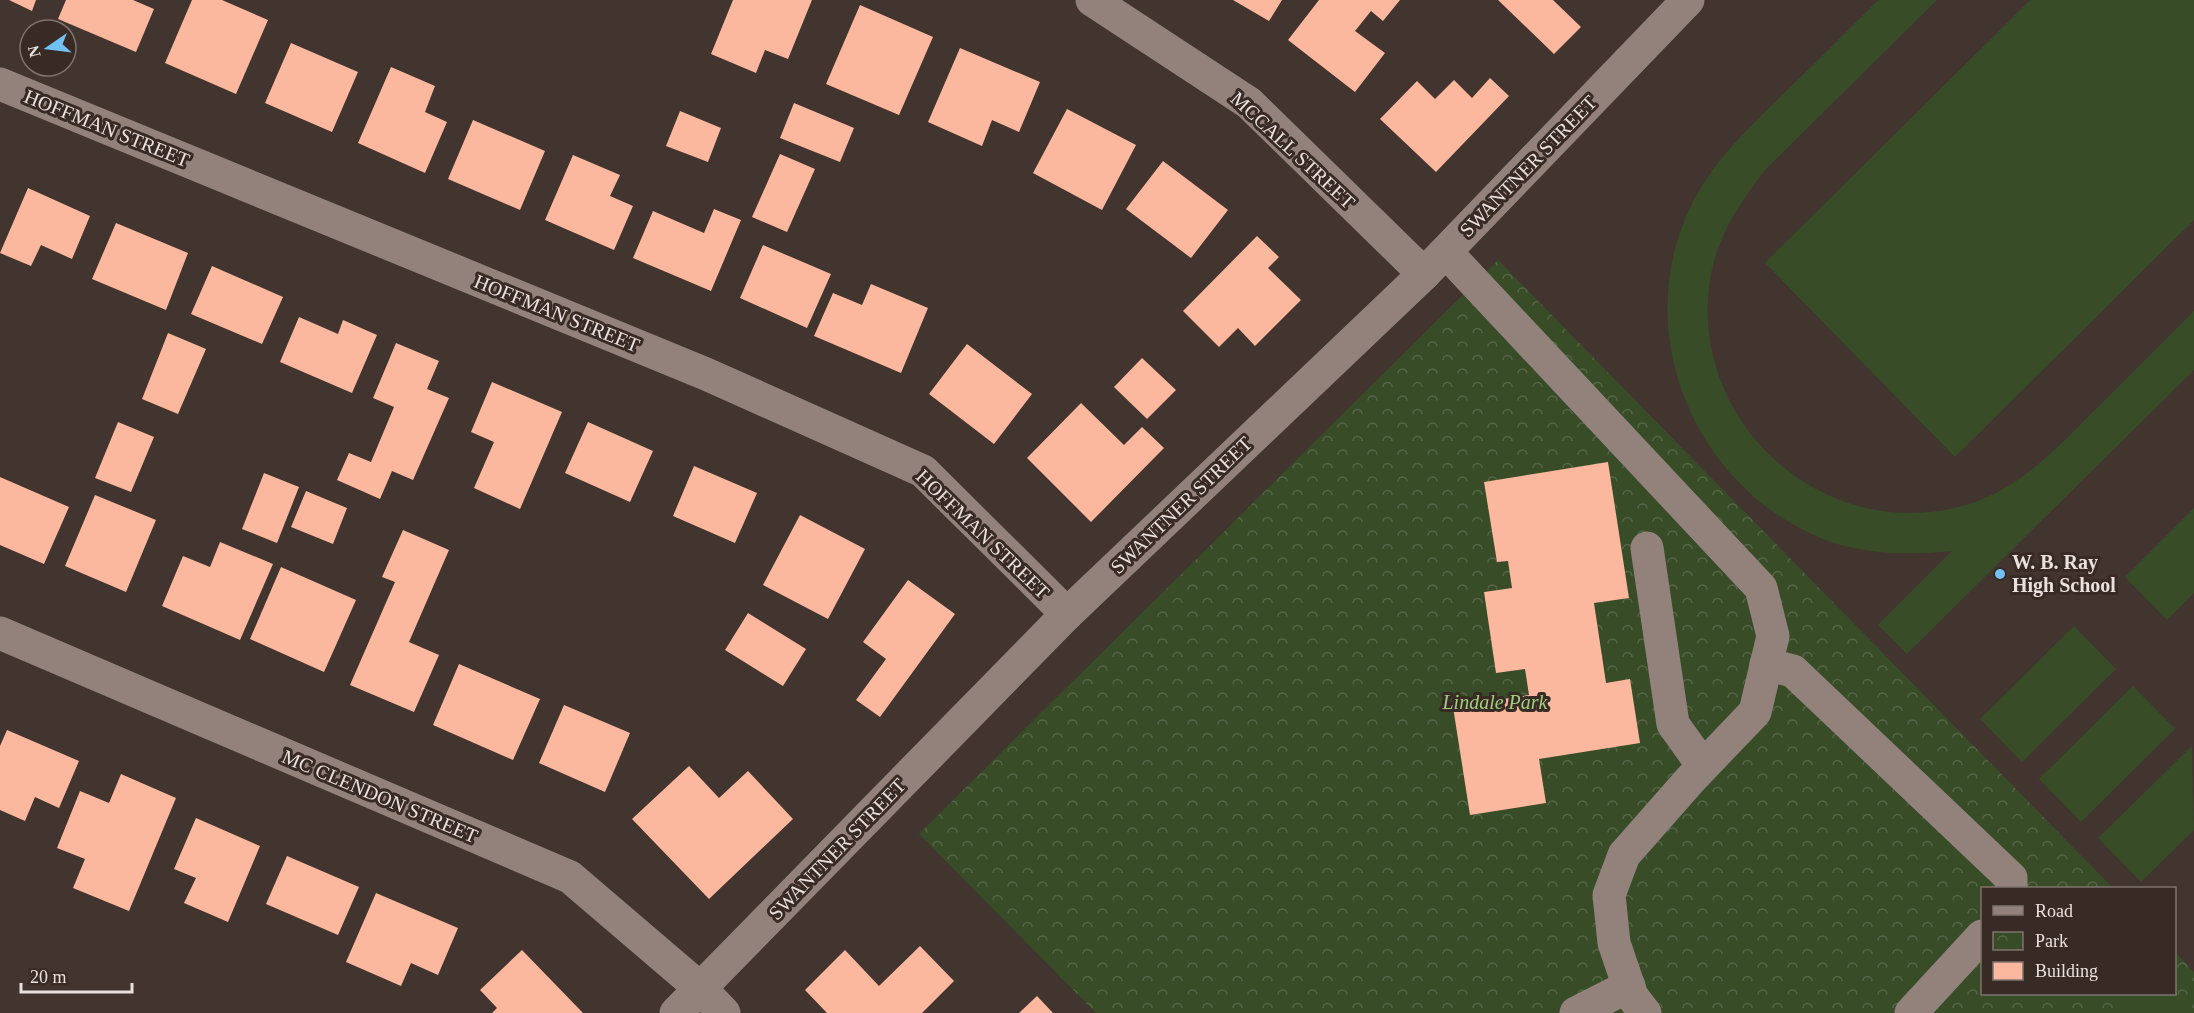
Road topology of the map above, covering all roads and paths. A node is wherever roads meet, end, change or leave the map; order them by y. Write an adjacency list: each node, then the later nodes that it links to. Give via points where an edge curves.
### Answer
1 (1092, 0): 4 (street, MCCALL STREET, via 1249,103)
2 (1688, 0): 4 (street, SWANTNER STREET)
3 (0, 84): 6 (street, HOFFMAN STREET, via 706,374 923,471)
4 (1435, 263): 6 (street, SWANTNER STREET); 8 (street, MCCALL STREET, via 1761,588 1773,636)
5 (1647, 548): 9 (street, via 1673,724)
6 (1067, 614): 12 (street, SWANTNER STREET)
7 (0, 633): 12 (street, MC CLENDON STREET, via 570,877)
8 (1766, 664): 9 (street, MCCALL STREET, via 1755,712); 10 (street, via 1793,671 2011,878)
9 (1703, 766): 13 (street, MCCALL STREET, via 1624,855 1609,895 1614,944)
10 (2011, 887)
11 (1981, 938): 17 (street)
12 (700, 989): 14 (street, SWANTNER STREET); 15 (street, MC CLENDON STREET)
13 (1637, 999): 16 (street)
14 (676, 1013)
15 (724, 1013)
16 (1576, 1013)
17 (1911, 1013)

